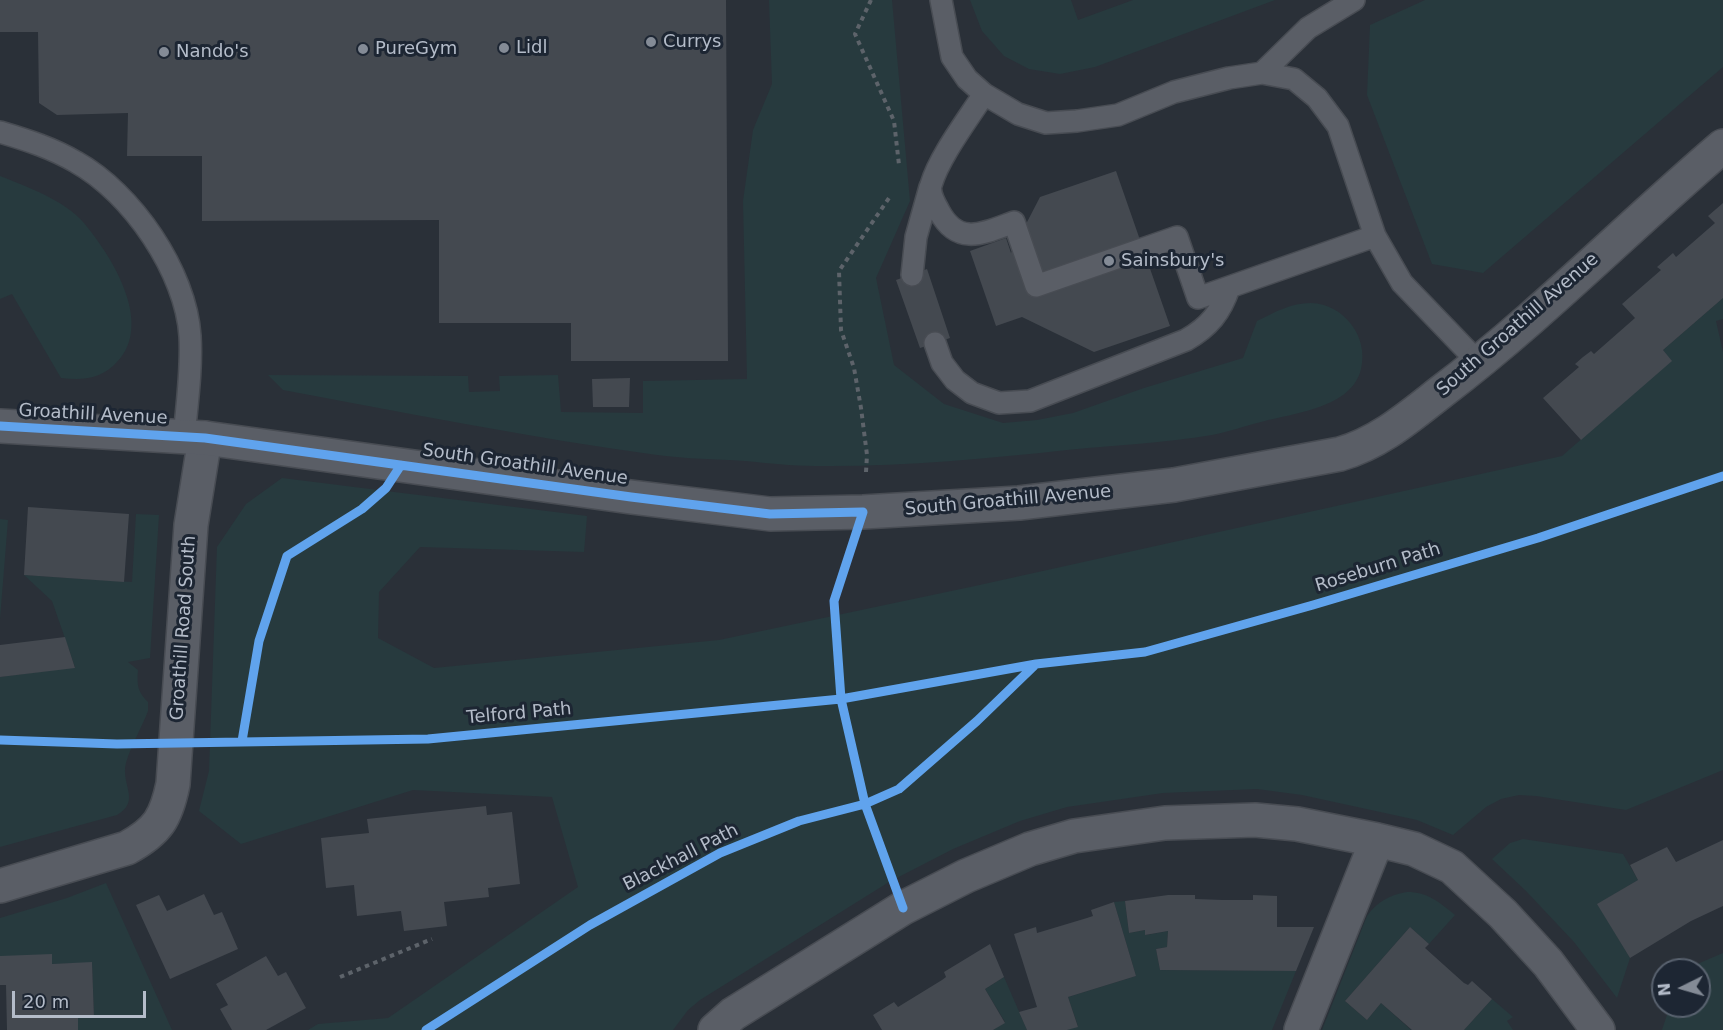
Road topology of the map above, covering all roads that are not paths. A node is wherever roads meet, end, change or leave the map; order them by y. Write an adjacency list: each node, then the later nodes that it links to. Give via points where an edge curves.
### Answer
1 (941, 0): 4 (lane, via 952,57 967,79)
2 (1354, 0): 3 (lane, via 1308,28)
3 (1262, 73): 4 (lane, via 1174,92 1118,115 1077,121 1046,123 1018,114); 8 (lane, via 1294,79 1317,98 1338,126)
4 (984, 94): 7 (lane, via 943,159)
5 (0, 132): 14 (lane, via 35,142 78,163 109,187 154,238 170,265 183,300 190,336 188,392)
6 (1723, 146): 12 (street, South Groathill Avenue)
7 (930, 188): 9 (lane, via 916,237); 10 (lane, via 943,220 964,234 976,236 1014,222 1036,286 1177,237 1198,298)
8 (1375, 237): 10 (lane); 12 (lane, via 1402,283)
9 (912, 275)
10 (1229, 288): 11 (lane, via 1214,320 1193,336 1030,401 999,403 972,393 942,363)
11 (935, 343)
12 (1479, 363): 14 (street, South Groathill Avenue, via 1381,437 1340,454 1174,485 1018,503 863,512 770,514)
13 (0, 426): 14 (street, Groathill Avenue)
14 (194, 437): 16 (street, Groathill Road South, via 169,807 156,828 127,848)
15 (1377, 840): 17 (street, via 1255,819 1165,823 1074,836 1030,849 903,908 734,1014); 18 (street); 19 (street, via 1414,849 1452,867 1548,963)
16 (0, 886)
17 (715, 1030)
18 (1300, 1030)
19 (1598, 1030)

